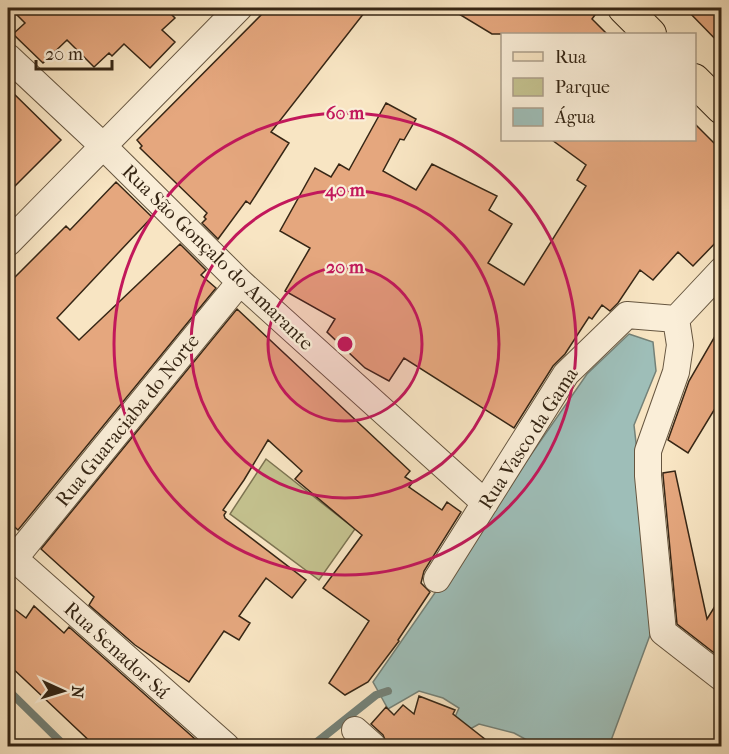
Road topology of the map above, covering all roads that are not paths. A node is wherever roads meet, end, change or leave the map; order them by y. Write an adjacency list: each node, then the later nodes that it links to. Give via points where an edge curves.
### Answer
1 (239, 8): 7 (street)
2 (624, 8): 3 (main road)
3 (649, 33)
4 (8, 57): 7 (street, Rua São Gonçalo do Amarante)
5 (696, 82): 6 (main road)
6 (722, 108)
7 (102, 145): 8 (street); 10 (street, Rua São Gonçalo do Amarante)
8 (8, 243)
9 (722, 270): 11 (street)
10 (240, 282): 12 (street, Rua São Gonçalo do Amarante); 13 (street, Rua Guaraciaba do Norte)
11 (676, 319): 12 (street, Rua Vasco da Gama, via 627,315 596,344 566,374); 15 (street, via 680,345 676,372 648,451 663,633)
12 (485, 503): 14 (street, Rua Vasco da Gama)
13 (11, 556): 16 (street, Rua Senador Sá)
14 (436, 579)
15 (722, 678)
16 (226, 747)

